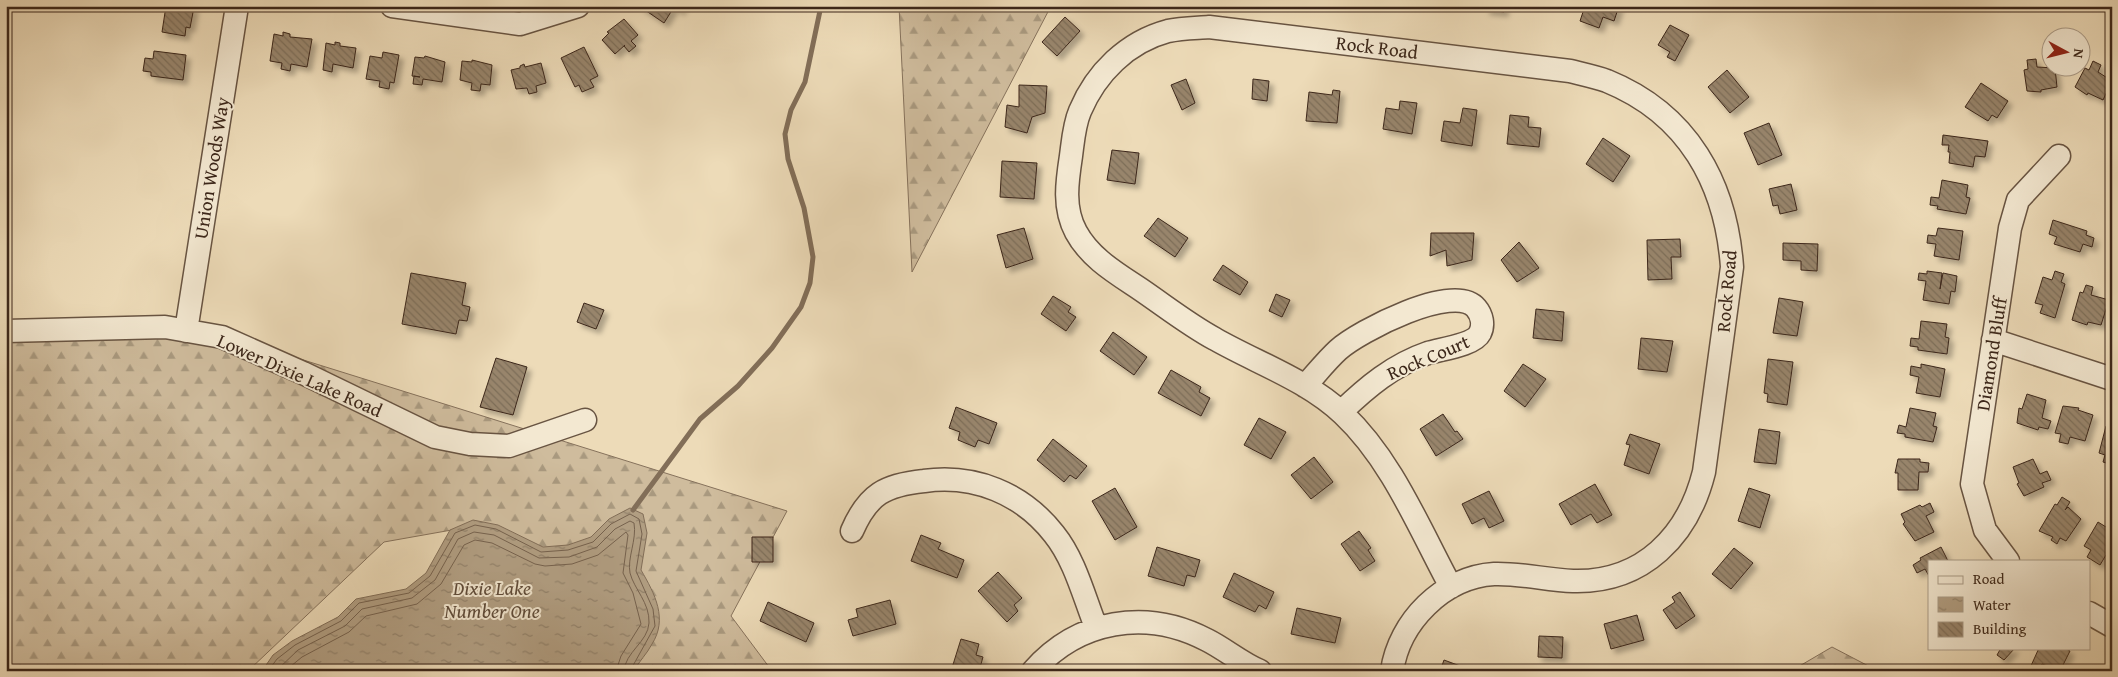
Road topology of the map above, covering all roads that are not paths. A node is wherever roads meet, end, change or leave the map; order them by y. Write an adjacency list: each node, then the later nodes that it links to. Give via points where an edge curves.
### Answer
1 (236, 6): 6 (street, Union Woods Way)
2 (392, 6): 3 (street, via 520,24)
3 (578, 6)
4 (2059, 156): 7 (street, Diamond Bluff, via 2018,200 2010,228)
5 (6, 331): 6 (street, Lower Dixie Lake Road, via 165,327)
6 (186, 331): 11 (street, Lower Dixie Lake Road, via 222,337 435,437 470,444 509,446)
7 (1994, 340): 8 (street); 13 (street, Diamond Bluff, via 1972,484 1985,530)
8 (2112, 379)
9 (1305, 386): 10 (street, Rock Road); 10 (street, Rock Court, via 1340,349 1385,320 1412,309 1462,301 1473,305 1480,313 1481,328 1473,340 1396,367 1365,388); 14 (street, Rock Road, via 1213,338 1107,267 1090,252 1076,231 1068,210 1066,188 1077,119 1098,78 1135,46 1168,31 1209,27 1570,71 1607,81 1640,99 1670,122 1693,148 1711,177 1723,206 1730,236 1732,267 1704,472 1690,515 1658,552 1636,567 1615,575 1575,581 1494,574)
10 (1341, 412): 14 (street, Rock Road, via 1386,465)
11 (585, 420)
12 (852, 531): 17 (street, via 869,501 898,484 946,478 970,480 994,488 1027,506 1055,534 1070,559)
13 (2007, 560)
14 (1451, 587): 20 (street, Rock Road, via 1425,606 1405,631)
15 (2090, 614): 16 (street)
16 (2112, 626)
17 (1096, 627): 18 (street, via 1069,639 1047,655); 19 (street, via 1132,622 1168,626 1206,639)
18 (1033, 671)
19 (1260, 671)
20 (1392, 671)

